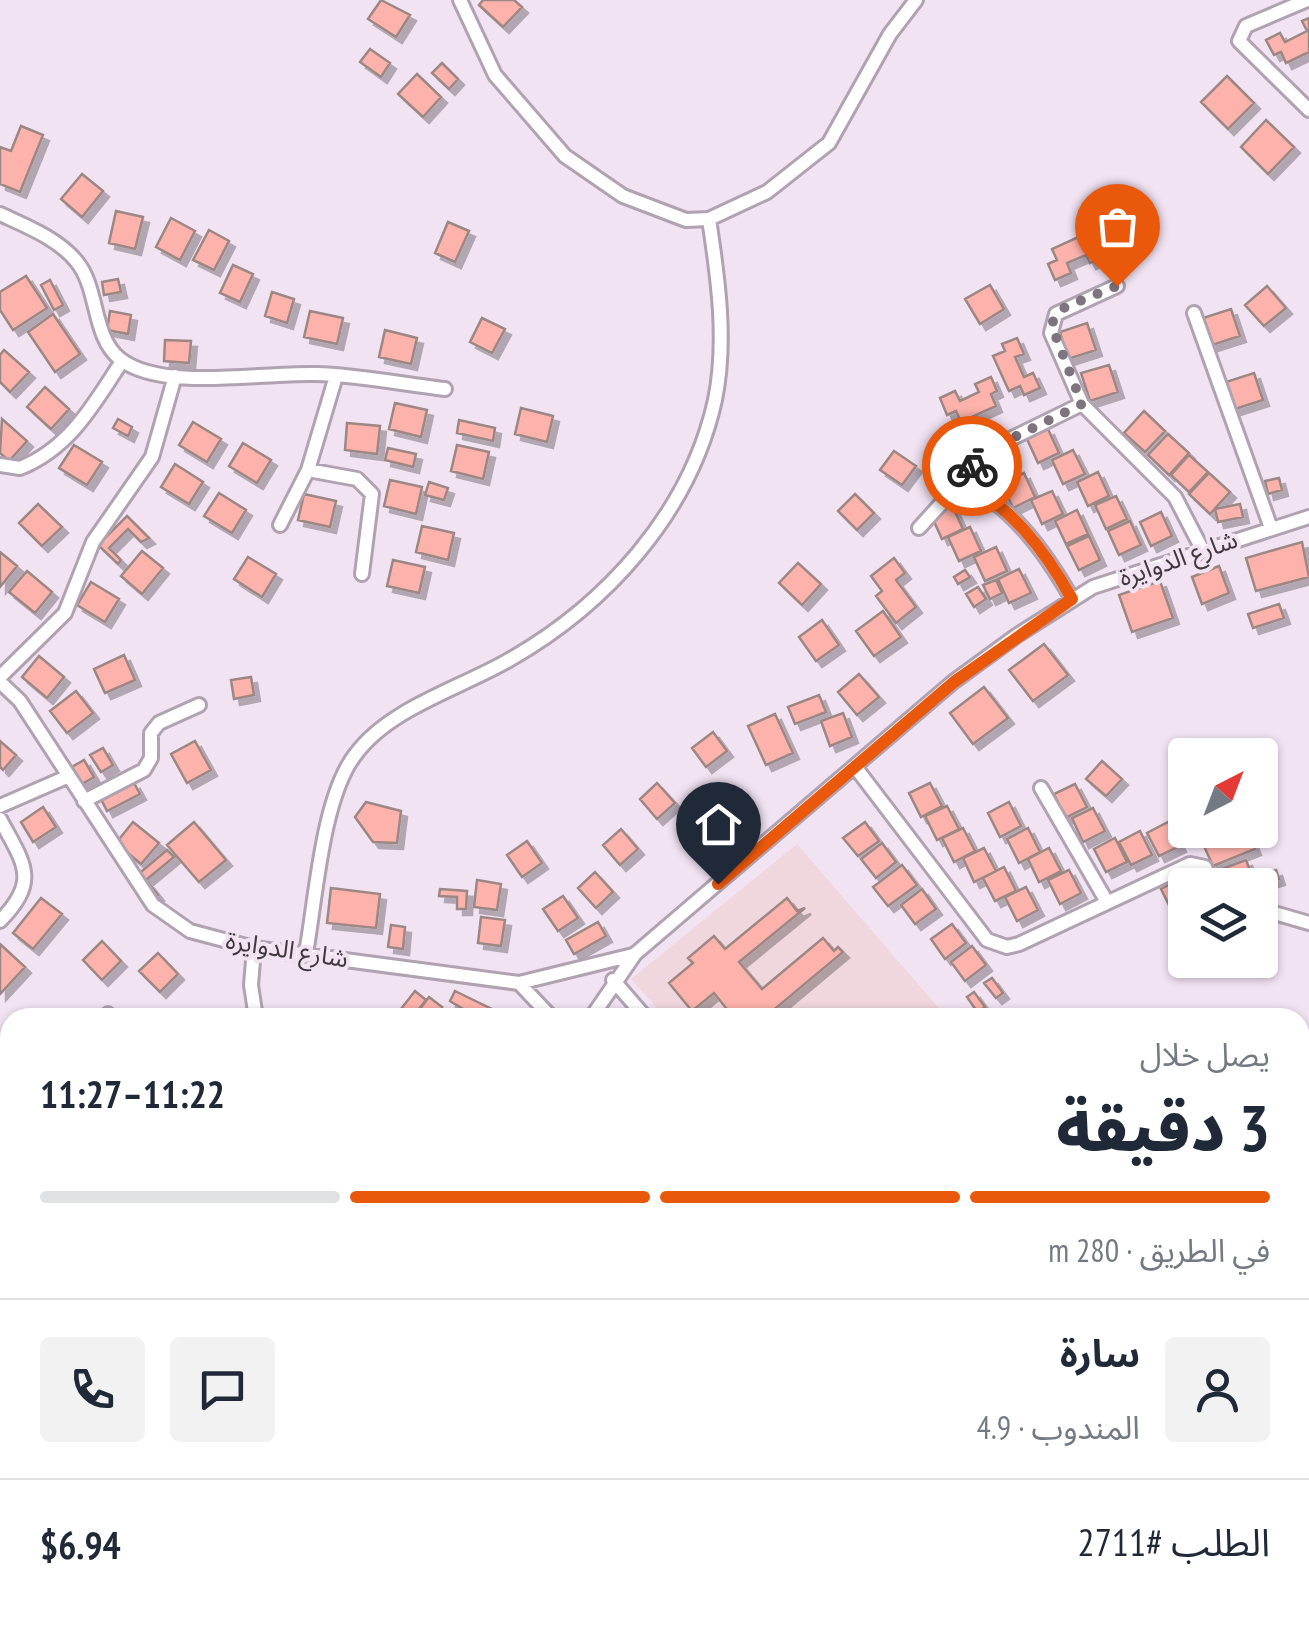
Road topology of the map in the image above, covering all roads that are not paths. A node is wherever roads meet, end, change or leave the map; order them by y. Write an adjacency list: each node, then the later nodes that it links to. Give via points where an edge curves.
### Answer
1 (460, 0): 6 (street, via 495,75 565,156 652,211)
2 (916, 0): 6 (street, via 829,143 767,192)
3 (1307, 0): 4 (street, via 1246,26 1238,41)
4 (1309, 110)
5 (0, 214): 9 (street, via 77,261 110,348)
6 (709, 219): 40 (street, via 721,341 716,398 689,472 614,585 570,624 402,717 352,757 331,817)
7 (1117, 286): 13 (street, via 1065,307 1051,324)
8 (1194, 313): 20 (street)
9 (122, 360): 10 (street); 14 (street, via 62,443 20,468)
10 (174, 376): 11 (street); 24 (street, via 152,458 93,542 66,613)
11 (336, 376): 12 (street); 15 (street)
12 (445, 389)
13 (1082, 404): 16 (street, via 992,448); 21 (street, via 1175,497)
14 (0, 464)
15 (308, 470): 18 (street); 22 (street, via 357,480 372,494)
16 (960, 480): 19 (street); 23 (street, via 1022,525)
17 (1309, 517): 20 (street, شارع الدوايرة)
18 (280, 524)
19 (919, 528)
20 (1271, 528): 21 (street, شارع الدوايرة)
21 (1202, 549): 23 (street, شارع الدوايرة)
22 (362, 574)
23 (1072, 599): 26 (street, شارع الدوايرة, via 954,682)
24 (0, 679): 27 (street, شارع الدوايرة)
25 (200, 706): 29 (street, via 158,723 144,770)
26 (856, 768): 35 (street, via 996,946 1019,944); 41 (street, شارع الدوايرة)
27 (69, 776): 29 (street, شارع الدوايرة); 30 (street)
28 (1040, 788): 35 (street)
29 (84, 801): 39 (street, شارع الدوايرة, via 152,905 190,931)
30 (0, 806)
31 (0, 820): 37 (street, via 26,881 20,900)
32 (1181, 868): 33 (street, via 1194,862)
33 (1204, 868)
34 (1168, 874): 35 (street)
35 (1107, 902)
36 (1278, 914): 38 (street)
37 (0, 921)
38 (1309, 923)
39 (254, 948): 40 (street, شارع الدوايرة); 44 (street)
40 (306, 953): 43 (street, شارع الدوايرة)
41 (635, 954): 42 (street, شارع الدوايرة); 43 (street)
42 (614, 980): 46 (street, شارع الدوايرة); 47 (street)
43 (519, 982): 45 (street)
44 (254, 1008)
45 (543, 1008)
46 (598, 1008)
47 (638, 1008)

